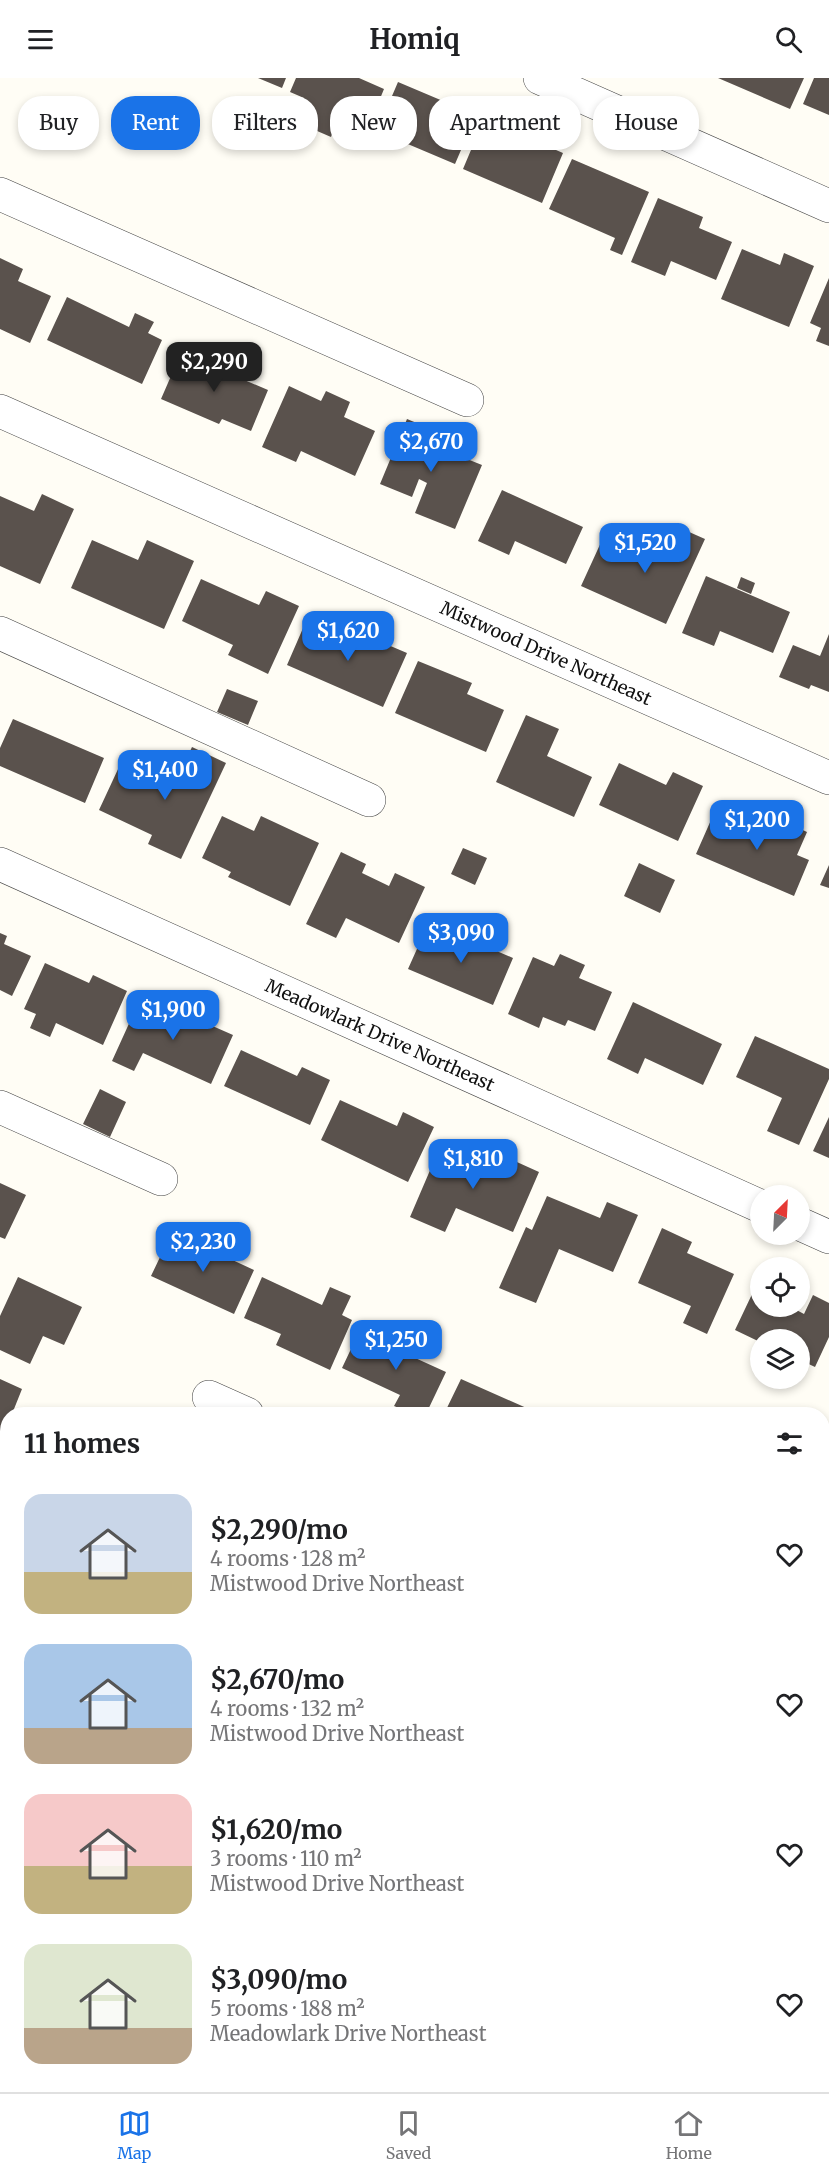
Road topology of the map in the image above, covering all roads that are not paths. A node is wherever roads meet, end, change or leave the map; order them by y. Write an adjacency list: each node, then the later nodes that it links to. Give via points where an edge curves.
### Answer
1 (540, 78): 3 (street)
2 (0, 194): 4 (street)
3 (829, 206)
4 (467, 400)
5 (0, 411): 7 (street, Mistwood Drive Northeast)
6 (0, 633): 8 (street)
7 (829, 778)
8 (369, 800)
9 (0, 864): 12 (street, Meadowlark Drive Northeast)
10 (0, 1107): 11 (street)
11 (160, 1179)
12 (750, 1202)
13 (810, 1228): 14 (street)
14 (829, 1237)
15 (209, 1397): 16 (street)
16 (231, 1407)

